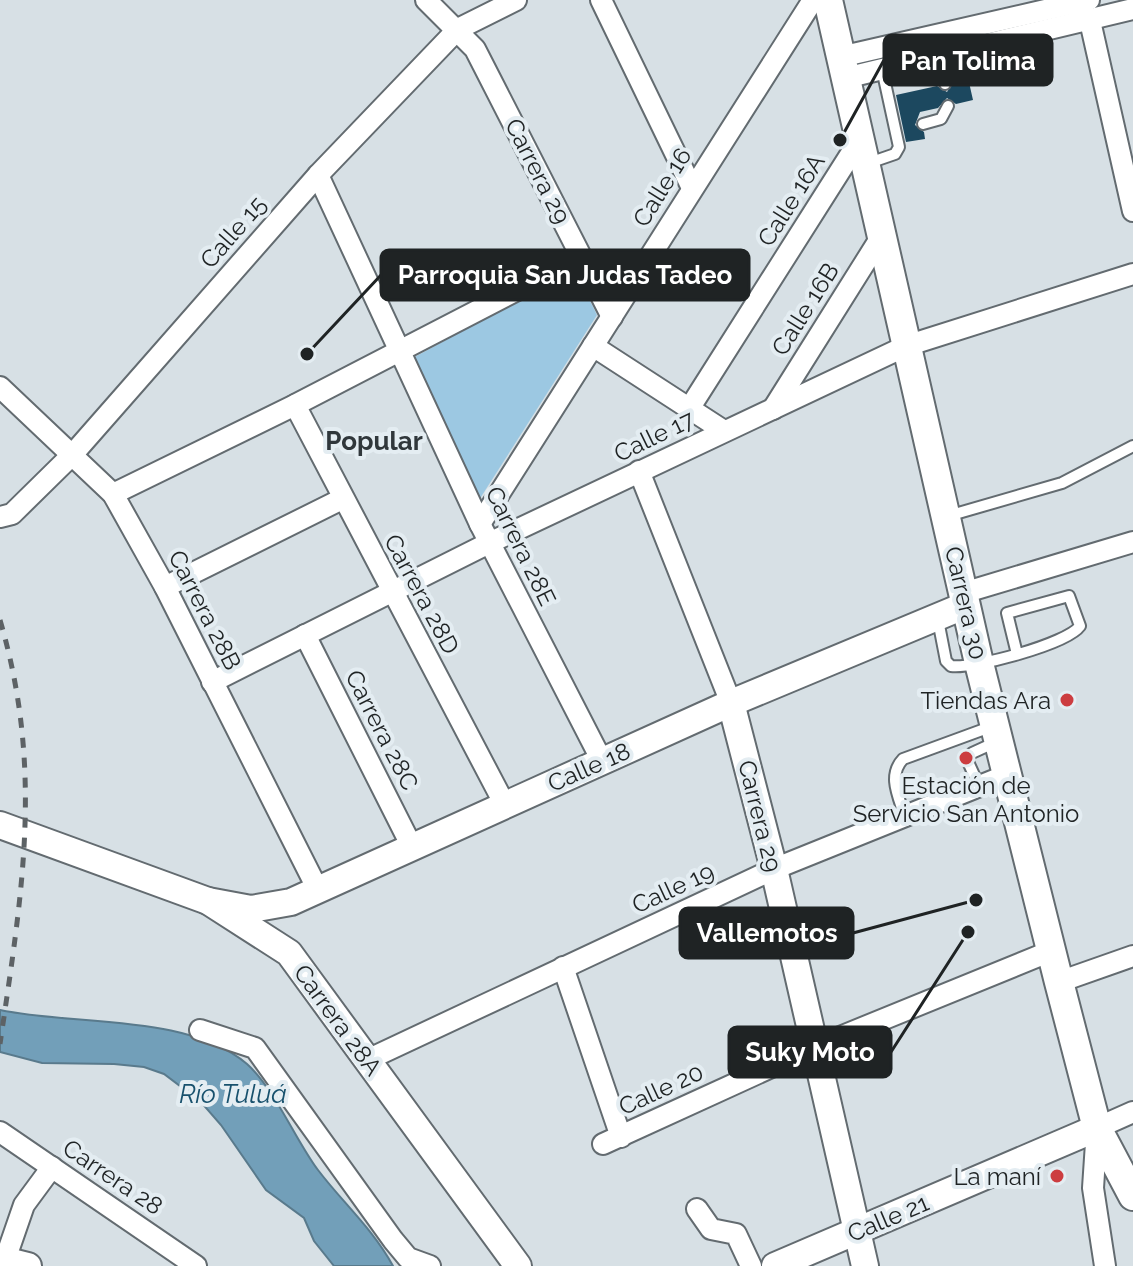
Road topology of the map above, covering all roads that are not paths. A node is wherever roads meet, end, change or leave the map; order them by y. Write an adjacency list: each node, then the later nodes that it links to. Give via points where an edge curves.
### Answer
1 (426, 0): 9 (street, Carrera 29)
2 (444, 0): 9 (street, Carrera 29)
3 (516, 0): 9 (street, Calle 15)
4 (601, 0): 18 (street)
5 (813, 0): 18 (street, Calle 16)
6 (828, 0): 11 (main road, Carrera 30)
7 (1133, 9): 8 (street)
8 (1090, 10): 10 (street); 11 (street); 19 (street)
9 (458, 29): 17 (street, Calle 15); 21 (street, Carrera 29, via 475,49)
10 (942, 55): 12 (street); 13 (lane)
11 (843, 68): 12 (street); 16 (main road, Carrera 30)
12 (882, 69): 16 (lane, via 899,147 895,154)
13 (945, 84)
14 (948, 106): 15 (lane, via 941,119)
15 (923, 124)
16 (862, 153): 20 (main road, Carrera 30); 29 (street, Calle 16A)
17 (318, 175): 26 (street, Carrera 28E); 33 (street, Calle 15)
18 (692, 188): 23 (street, Calle 16)
19 (1133, 211)
20 (881, 237): 25 (main road, Carrera 30); 30 (street, Calle 16B)
21 (581, 257): 23 (street, Carrera 29); 26 (street)
22 (1133, 274): 25 (street, Calle 17)
23 (612, 317): 24 (street, Calle 16)
24 (593, 346): 29 (street); 39 (street, Calle 16)
25 (906, 346): 30 (street, Calle 17); 37 (main road, Carrera 30)
26 (400, 351): 28 (street); 39 (street, Carrera 28E)
27 (0, 387): 33 (street, Carrera 28B)
28 (295, 405): 35 (street); 36 (street, Carrera 28D)
29 (689, 409): 31 (street)
30 (773, 409): 31 (street, Calle 17)
31 (724, 431): 34 (street, Calle 17)
32 (1133, 446): 37 (lane, via 1062,483)
33 (73, 454): 35 (street, Carrera 28B); 38 (street, Calle 15)
34 (639, 471): 41 (street, Calle 17); 50 (street, Carrera 29)
35 (113, 494): 42 (street, Carrera 28B)
36 (342, 499): 42 (street); 43 (street, Carrera 28D)
37 (946, 516): 44 (main road, Carrera 30)
38 (2, 517)
39 (480, 524): 41 (street, Carrera 28E)
40 (1133, 542): 44 (street, Calle 18)
41 (489, 543): 43 (street, Calle 17); 52 (street, Carrera 28E)
42 (165, 587): 49 (street, Carrera 28B)
43 (392, 592): 46 (street, Calle 17); 55 (street, Carrera 28D)
44 (965, 599): 45 (street, Calle 18); 48 (main road, Carrera 30)
45 (938, 617): 48 (lane, via 946,661 951,666); 50 (street, Calle 18)
46 (305, 635): 49 (street, Calle 17); 58 (street, Carrera 28C)
47 (1017, 654): 47 (lane, via 1077,630 1069,596 1007,613); 48 (lane)
48 (979, 663): 51 (main road, Carrera 30)
49 (212, 682): 60 (street, Carrera 28B)
50 (731, 703): 52 (street, Calle 18); 59 (street, Carrera 29)
51 (997, 733): 53 (main road, Carrera 30); 54 (lane, via 971,759); 56 (lane, via 903,759 894,778)
52 (602, 761): 55 (street, Calle 18)
53 (1007, 775): 54 (street, Calle 19); 64 (main road, Carrera 30)
54 (979, 786): 56 (street, Calle 19)
55 (505, 805): 58 (street, Calle 18)
56 (905, 817): 59 (street, Calle 19)
57 (0, 825): 61 (street, Carrera 28A)
58 (412, 847): 60 (street, Calle 18)
59 (774, 869): 66 (street, Calle 19); 69 (street, Carrera 29)
60 (318, 890): 62 (street, Calle 18)
61 (208, 901): 62 (street, Calle 18, via 251,909); 63 (street, Carrera 28A)
62 (291, 902): 63 (street, via 274,923)
63 (278, 944): 70 (street, Carrera 28A, via 307,974)
64 (1051, 951): 67 (main road, Carrera 30); 69 (street, Calle 20)
65 (1133, 956): 67 (street)
66 (563, 967): 69 (street, Calle 20, via 612,1140); 70 (street, Calle 19)
67 (1059, 982): 72 (main road, Carrera 30)
68 (200, 1030): 80 (street, via 255,1048 393,1240 408,1258)
69 (813, 1048): 77 (street, Carrera 29)
70 (367, 1060): 81 (street, Carrera 28A)
71 (1133, 1112): 72 (street, Calle 21)
72 (1097, 1128): 75 (main road, Carrera 30); 77 (street, Calle 21); 85 (street, via 1093,1188)
73 (0, 1132): 74 (street, Carrera 28)
74 (52, 1167): 78 (street, via 24,1205); 79 (street, Carrera 28)
75 (1133, 1196)
76 (697, 1209): 82 (street, via 711,1229 736,1234)
77 (858, 1232): 83 (street, Calle 21); 84 (street, Carrera 29)
78 (11, 1262)
79 (196, 1266)
80 (430, 1266)
81 (518, 1266)
82 (751, 1266)
83 (775, 1266)
84 (865, 1266)
85 (1105, 1266)

